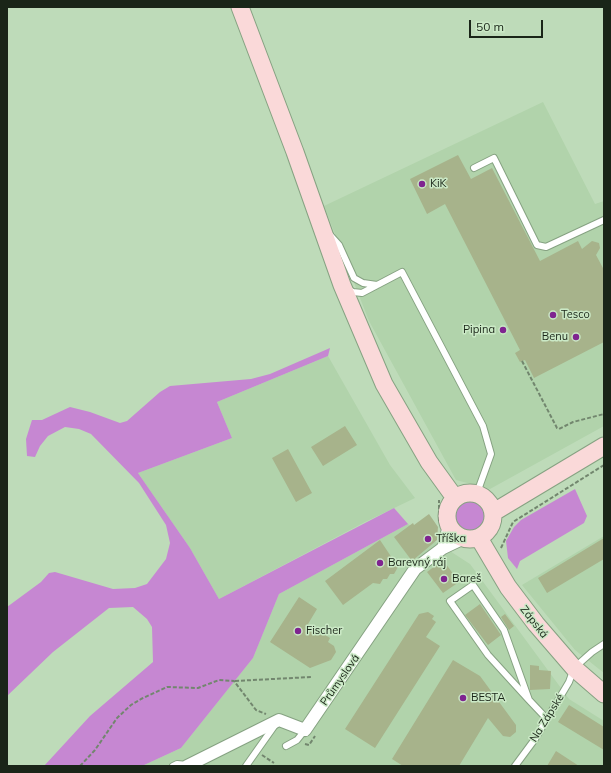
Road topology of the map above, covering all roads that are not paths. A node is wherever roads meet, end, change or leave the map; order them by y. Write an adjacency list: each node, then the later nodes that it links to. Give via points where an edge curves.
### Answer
1 (240, 7): 4 (main road)
2 (474, 168): 3 (lane, via 494,158 537,245 546,247)
3 (604, 220)
4 (320, 224): 5 (main road); 6 (lane, via 339,245 354,278)
5 (342, 285): 6 (lane, via 353,292 362,293); 9 (main road, via 384,384 430,462)
6 (377, 285): 8 (lane, via 402,272 483,426 491,454)
7 (604, 446): 10 (main road)
8 (477, 493): 9 (main road, via 464,493); 10 (main road, via 488,500)
9 (455, 498): 11 (main road, via 447,512)
10 (494, 512): 12 (main road, via 490,528)
11 (449, 526): 12 (main road, via 454,533); 13 (street)
12 (471, 538): 13 (street, Průmyslová); 15 (main road, Zápská)
13 (443, 548): 20 (street, Průmyslová, via 415,569)
14 (604, 644): 15 (lane)
15 (574, 668): 16 (main road, Zápská); 18 (lane, Na Zápské)
16 (604, 694)
17 (529, 700): 17 (lane, via 504,630 473,585 450,601 488,655); 18 (lane)
18 (548, 719): 25 (lane, Na Zápské)
19 (278, 720): 20 (street); 22 (street); 24 (lane)
20 (310, 733): 21 (lane)
21 (286, 746)
22 (192, 764): 23 (lane)
23 (173, 766)
24 (246, 766)
25 (515, 766)

